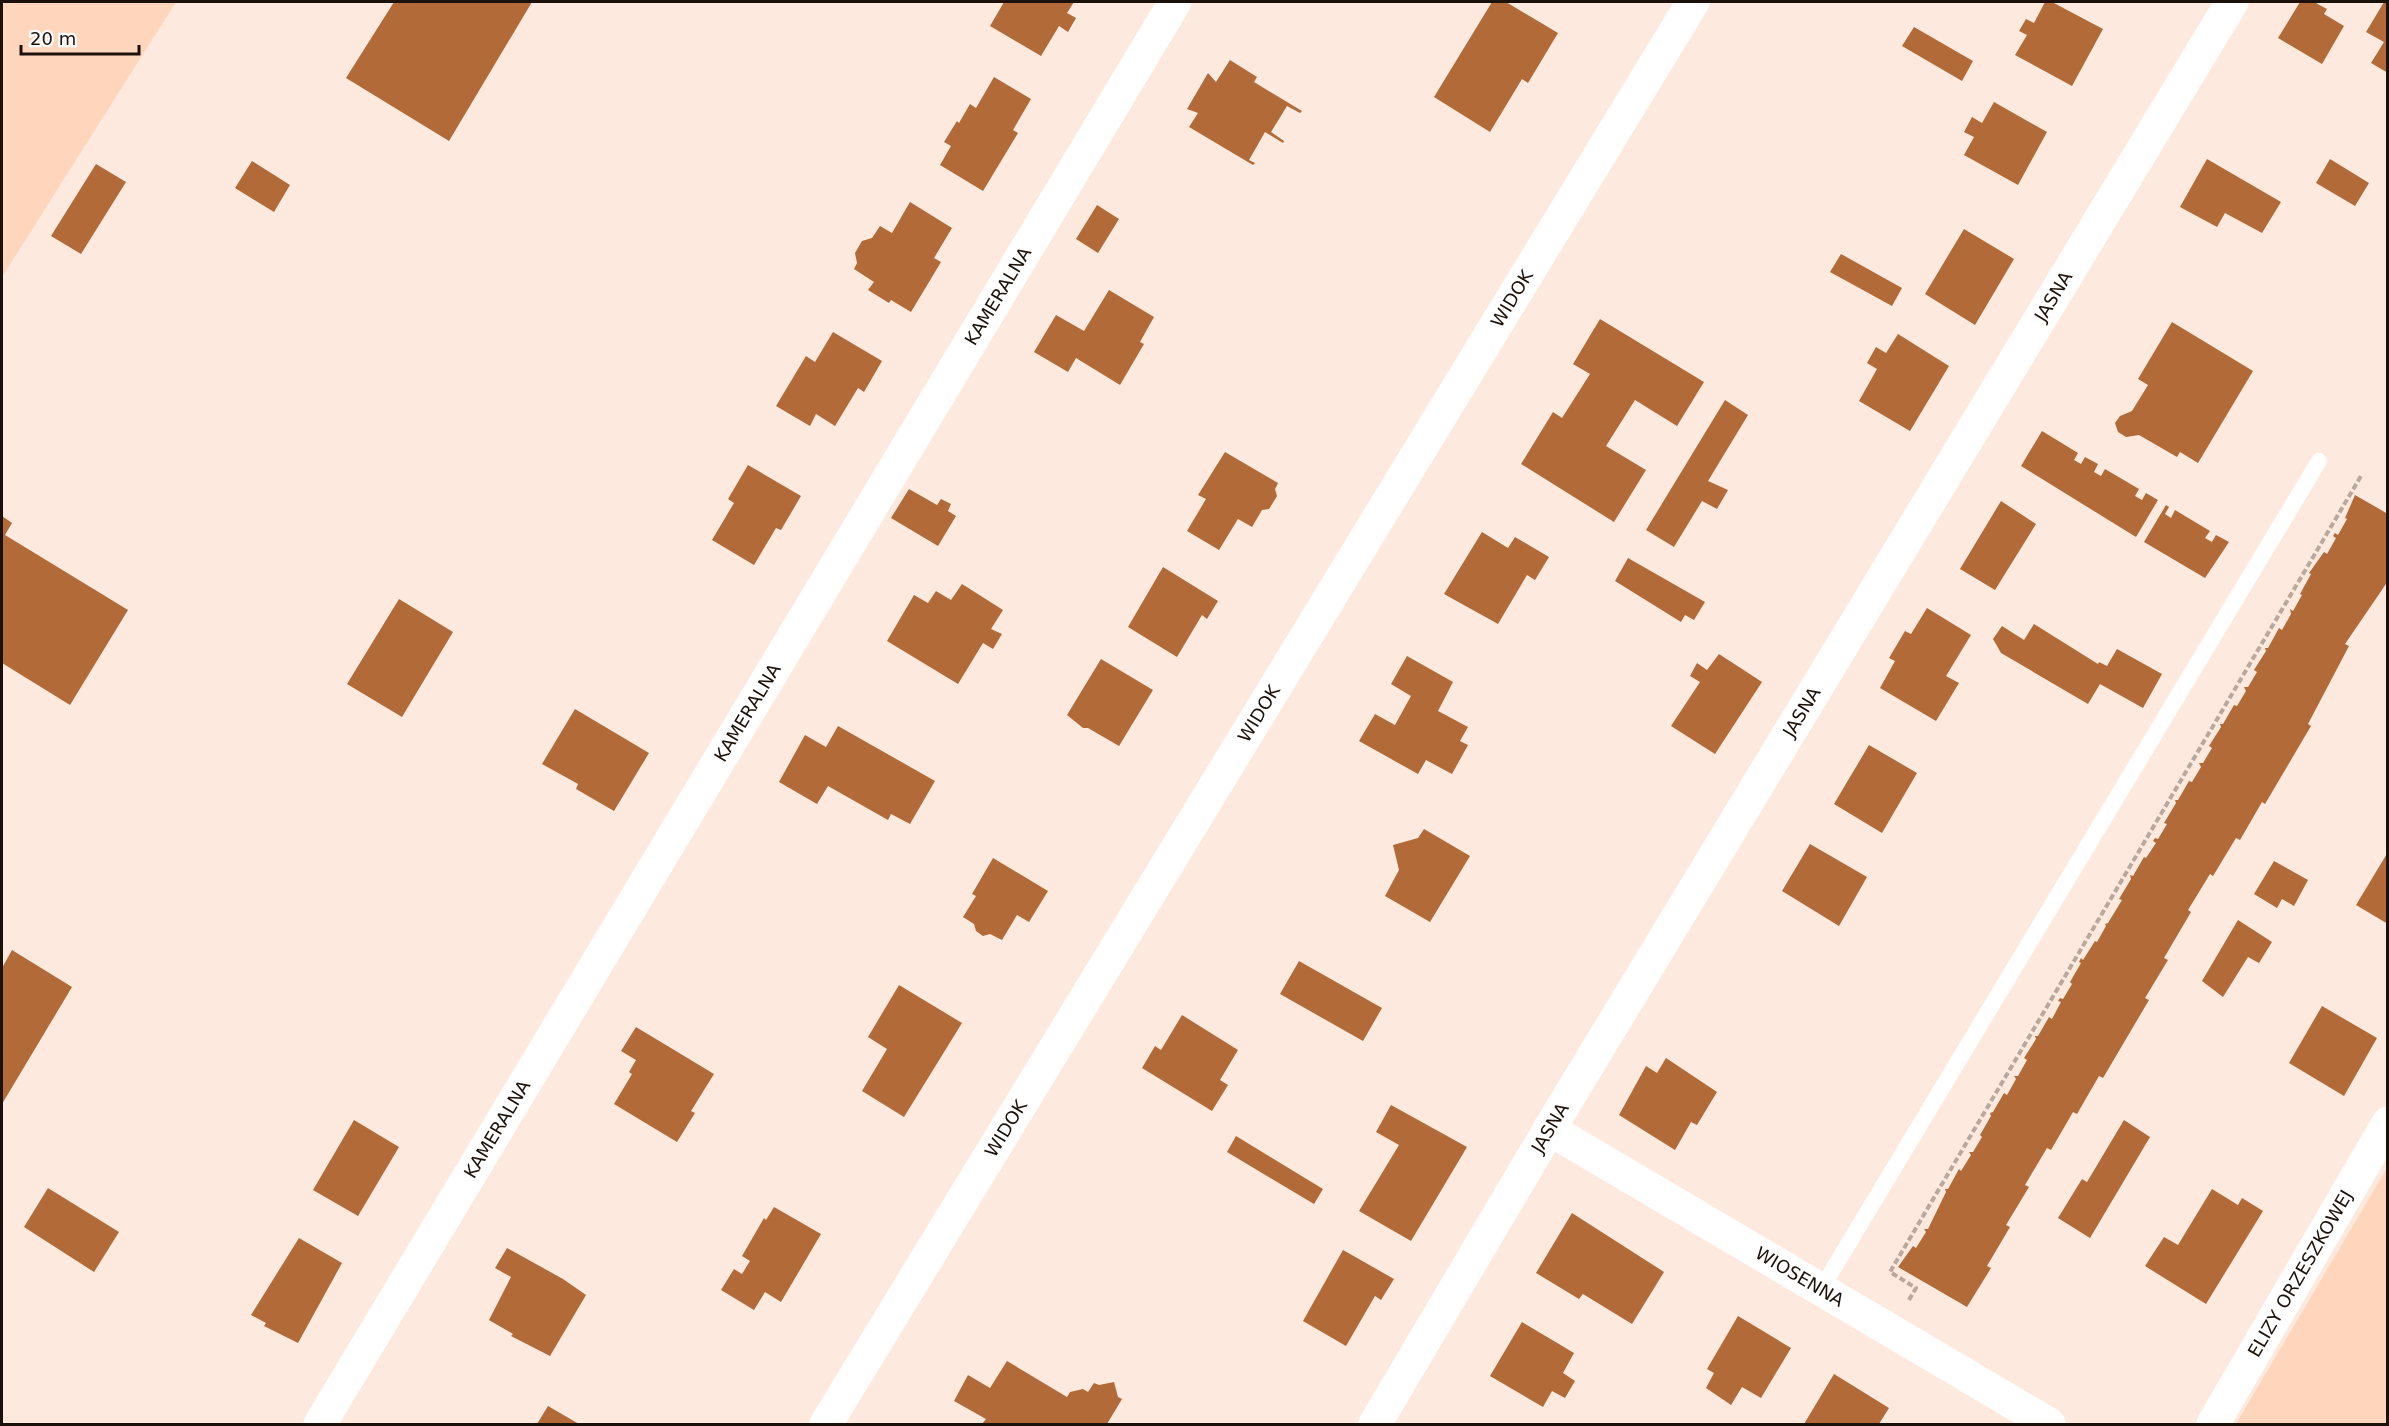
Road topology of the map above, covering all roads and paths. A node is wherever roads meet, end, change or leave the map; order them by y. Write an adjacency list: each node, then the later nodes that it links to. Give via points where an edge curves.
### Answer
1 (1175, 2): 10 (street, KAMERALNA)
2 (1693, 2): 11 (street, WIDOK)
3 (2232, 2): 7 (street, JASNA)
4 (2319, 461): 8 (lane)
5 (2361, 476): 9 (path, via 1890,1272 1916,1288)
6 (2388, 1123): 14 (street, ELIZY ORZESZKOWEJ)
7 (1550, 1129): 8 (street, WIOSENNA); 12 (street, JASNA)
8 (1820, 1291): 13 (street, WIOSENNA)
9 (1905, 1307)
10 (320, 1425)
11 (826, 1425)
12 (1375, 1425)
13 (2049, 1425)
14 (2213, 1425)

